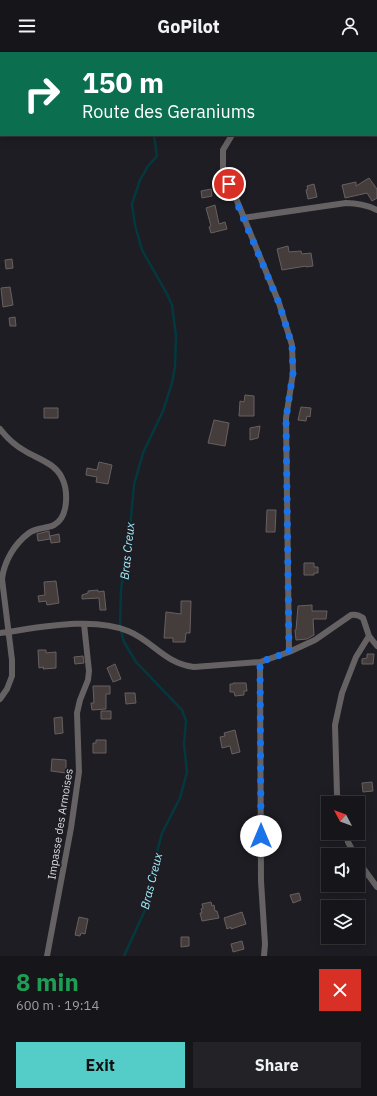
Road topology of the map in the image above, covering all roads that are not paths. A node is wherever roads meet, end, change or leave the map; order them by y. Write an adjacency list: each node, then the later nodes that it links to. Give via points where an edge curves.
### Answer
1 (231, 136): 3 (street, via 223,150 223,172)
2 (377, 210): 3 (street, via 359,203 346,202)
3 (243, 218): 10 (street, via 279,303 292,345 293,373 286,418)
4 (0, 429): 6 (street, via 24,451 57,471 64,481 67,505 59,522 37,528 28,534 6,561 2,579)
5 (84, 624): 6 (street); 11 (street, via 106,624 128,631 184,666); 16 (street, Impasse des Armoises, via 89,671 78,713 79,772)
6 (7, 632): 7 (street); 12 (street, via 12,676 8,689)
7 (0, 633)
8 (369, 636): 9 (street); 10 (street, via 363,618 354,614 315,640); 13 (street, via 356,657 342,693 335,725)
9 (377, 646)
10 (289, 652): 11 (street)
11 (260, 662): 17 (street)
12 (0, 699)
13 (337, 796)
14 (365, 871): 15 (street)
15 (377, 887)
16 (47, 956)
17 (264, 956)

